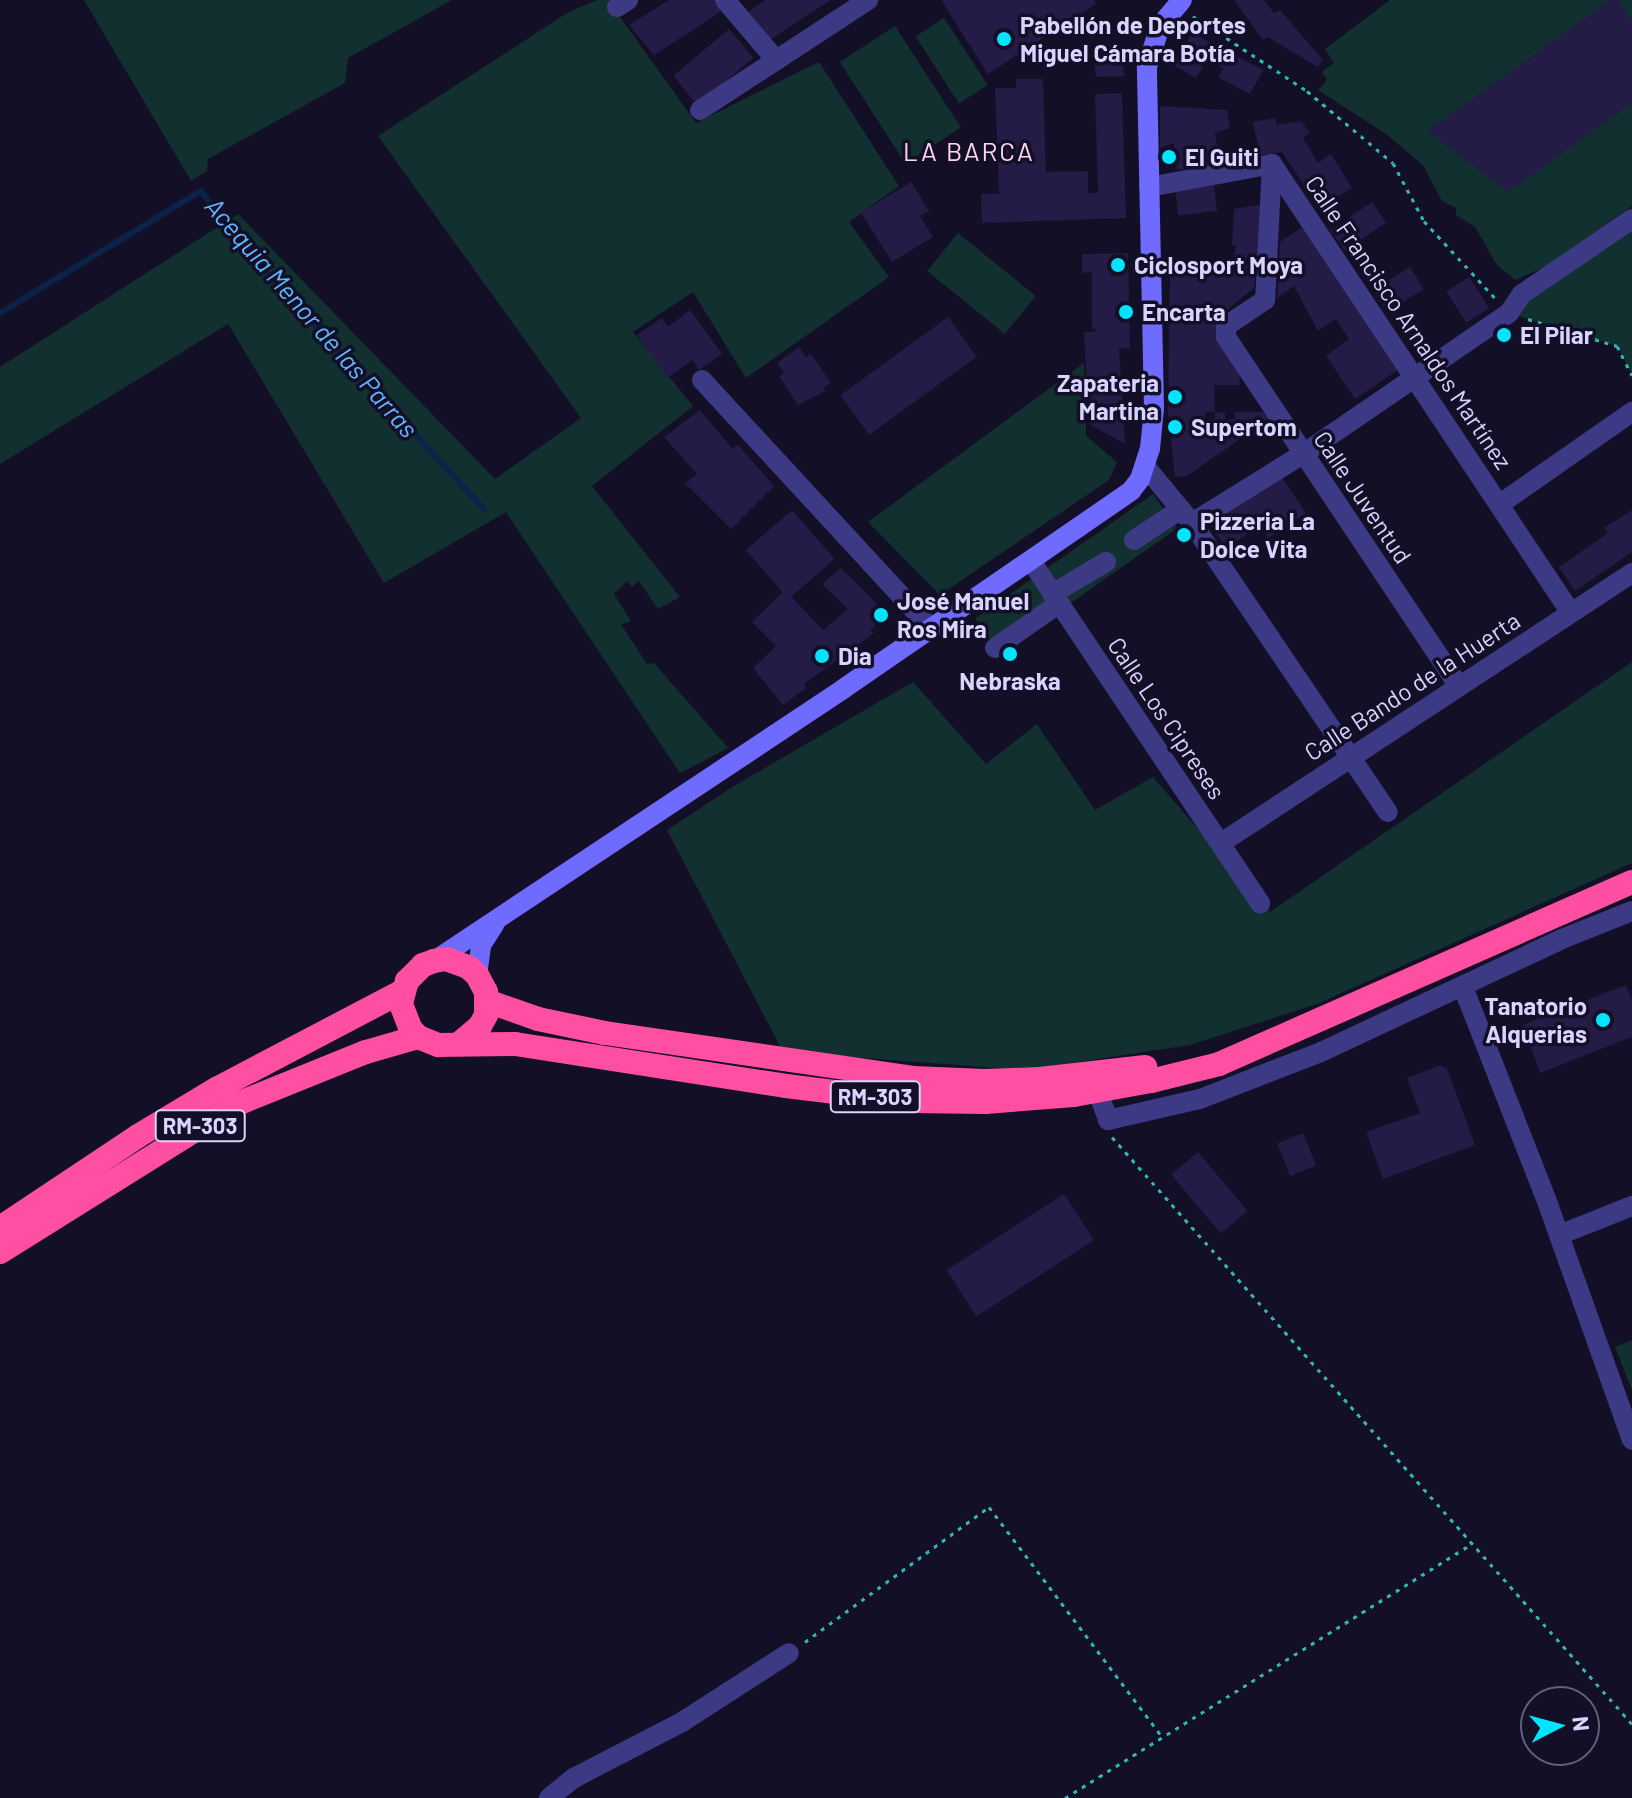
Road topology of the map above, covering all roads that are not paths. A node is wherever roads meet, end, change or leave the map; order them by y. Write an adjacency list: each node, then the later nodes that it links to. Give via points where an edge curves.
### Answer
1 (725, 0): 4 (street)
2 (868, 0): 4 (street)
3 (1176, 2): 7 (street, via 1160,26 1147,67)
4 (776, 60): 5 (street)
5 (700, 110)
6 (1272, 164): 7 (street, Calle Francisco Arnaldos Martínez); 9 (street, Calle Francisco Arnaldos Martínez); 12 (street, Calle Juventud, via 1265,300 1226,326 1226,337)
7 (1149, 187): 13 (street, via 1154,408)
8 (1632, 219): 9 (street, via 1522,294 1509,313)
9 (1415, 377): 12 (street); 14 (street, Calle Francisco Arnaldos Martínez)
10 (702, 380): 22 (street)
11 (1632, 412): 14 (street)
12 (1303, 454): 15 (street); 24 (street, Calle Juventud)
13 (1145, 466): 15 (street); 17 (street, via 1121,500)
14 (1500, 504): 21 (street, Calle Francisco Arnaldos Martínez)
15 (1186, 516): 16 (street); 25 (street)
16 (1134, 540)
17 (1031, 561): 20 (street, Calle Los Cipreses); 22 (street)
18 (1106, 562): 20 (street)
19 (1632, 573): 21 (street, Calle Bando de la Huerta)
20 (1055, 599): 23 (street); 27 (street, Calle Los Cipreses)
21 (1571, 613): 24 (street, Calle Bando de la Huerta)
22 (932, 629): 30 (street)
23 (995, 648)
24 (1459, 686): 25 (street, Calle Bando de la Huerta)
25 (1351, 758): 26 (street); 27 (street, Calle Bando de la Huerta)
26 (1388, 812)
27 (1221, 843): 29 (street, Calle Los Cipreses)
28 (1632, 882): 37 (highway, RM-303)
29 (1260, 903)
30 (510, 908): 32 (street); 33 (street, via 481,945)
31 (1632, 911): 34 (street)
32 (434, 961): 33 (highway, via 457,962); 35 (highway, RM-303, via 414,972)
33 (477, 975): 36 (highway)
34 (1463, 987): 40 (street, via 1321,1052 1200,1099 1108,1120); 43 (street)
35 (403, 991): 38 (highway, via 404,1016); 42 (highway, RM-303, via 218,1088)
36 (487, 1001): 37 (highway, RM-303, via 538,1019 605,1033 870,1073 973,1081 1138,1068); 39 (highway, via 480,1026)
37 (1284, 1036): 40 (highway, RM-303, via 1188,1073)
38 (418, 1037): 39 (highway, RM-303, via 438,1045); 44 (highway, RM-303, via 237,1104)
39 (460, 1043): 40 (highway, RM-303, via 515,1044 909,1101 985,1102)
40 (1098, 1092)
41 (1632, 1206): 43 (street)
42 (0, 1228)
43 (1559, 1235): 45 (street)
44 (0, 1252)
45 (1632, 1440)
46 (789, 1653): 47 (street, via 682,1722 574,1778)
47 (549, 1798)

